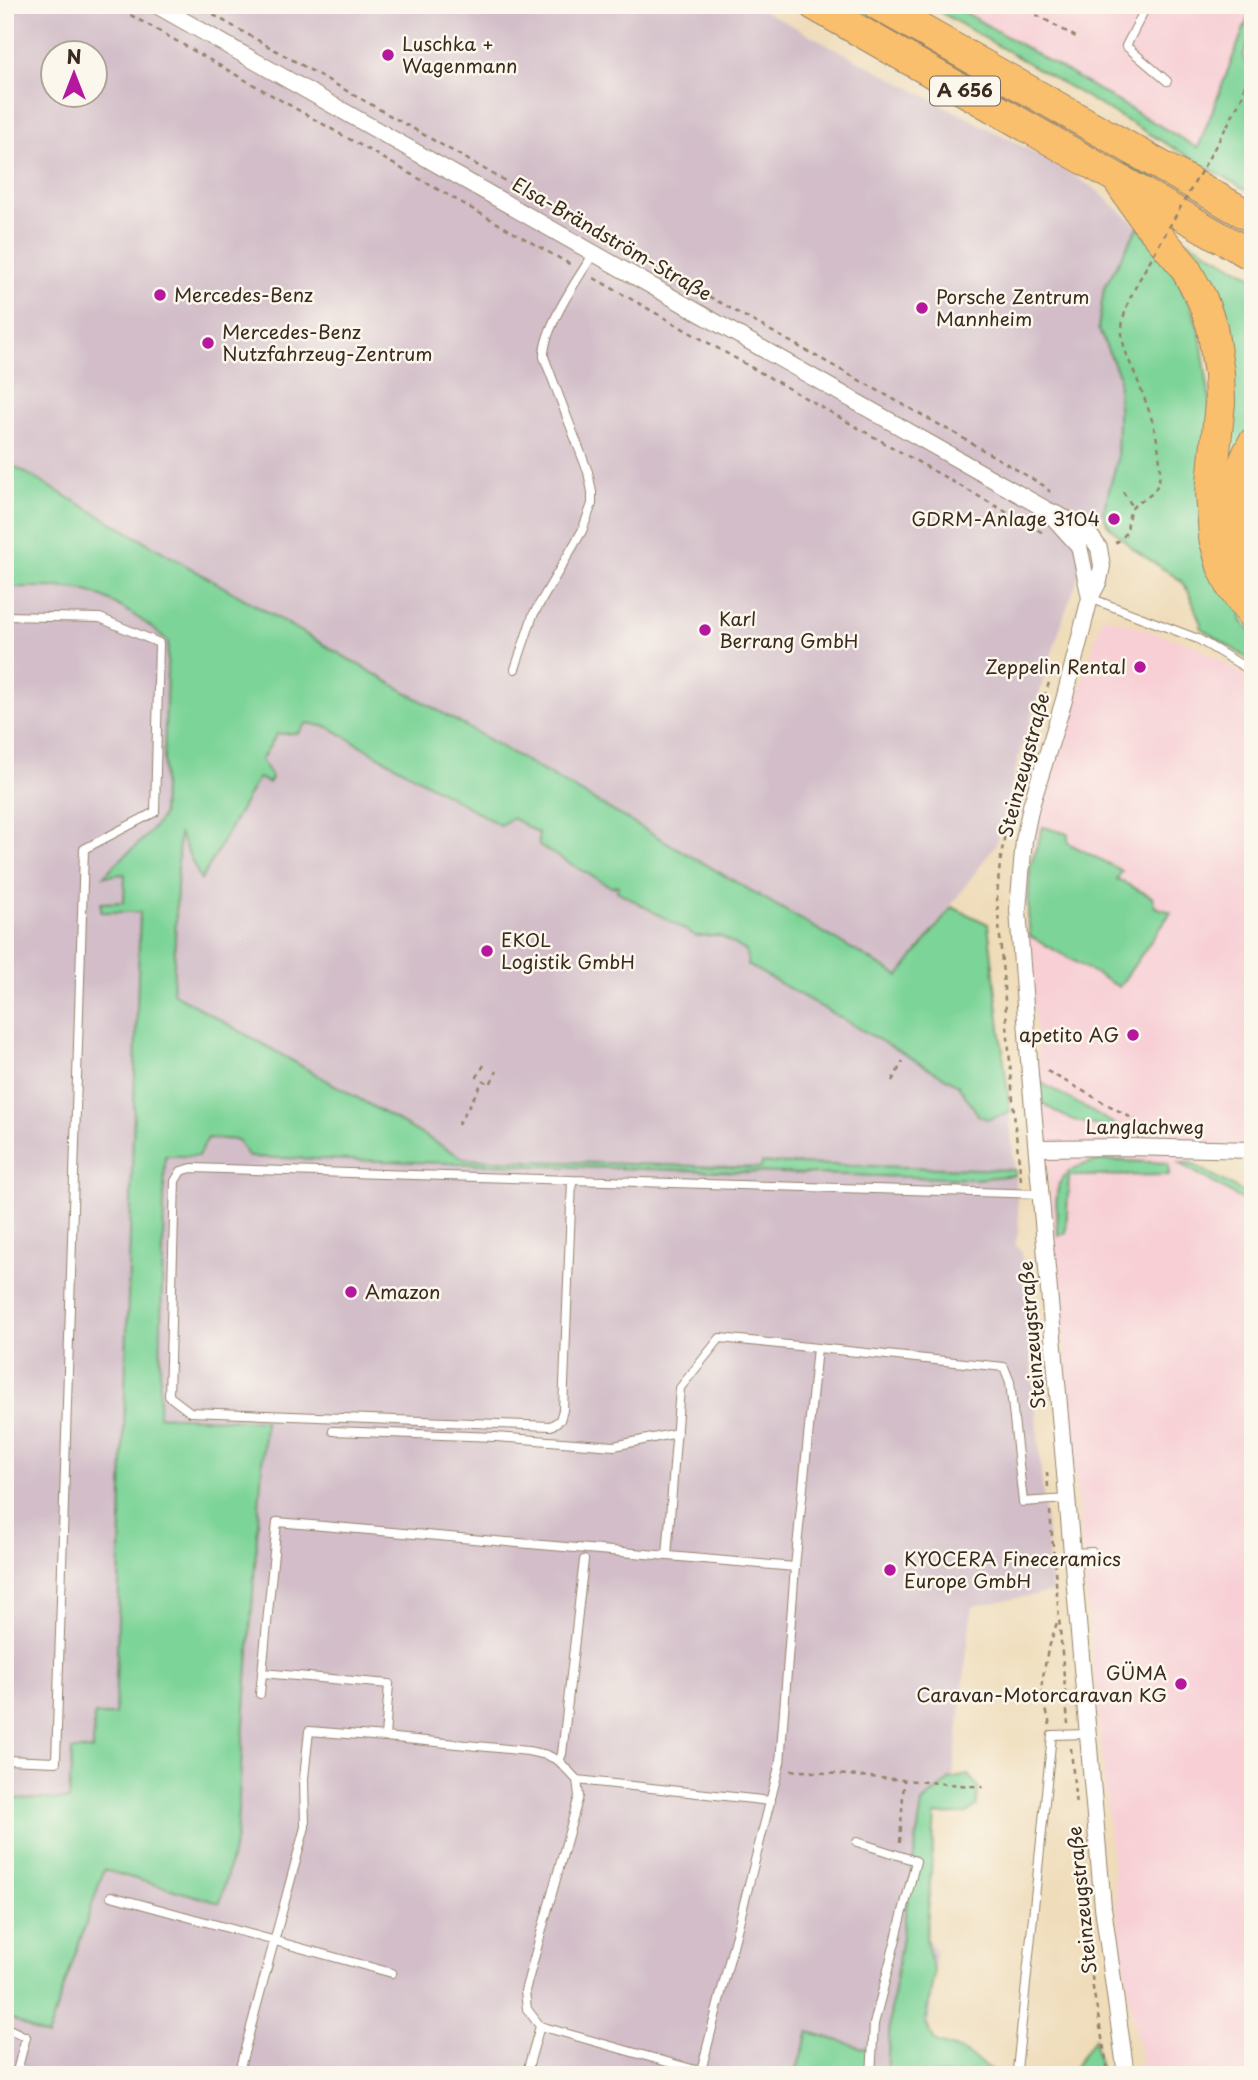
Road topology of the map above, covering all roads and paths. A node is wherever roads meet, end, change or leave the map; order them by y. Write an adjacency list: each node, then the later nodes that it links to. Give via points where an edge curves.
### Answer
1 (156, 5): 12 (street, Elsa-Brändström-Straße)
2 (195, 5): 16 (path, via 957,434)
3 (814, 5): 10 (highway, A 656)
4 (878, 5): 11 (highway, A 656)
5 (1019, 5): 7 (path)
6 (1147, 5): 9 (lane, via 1126,46)
7 (1076, 37)
8 (1253, 48): 17 (path, bridge, via 1242,97 1144,271 1124,316 1126,354 1159,446 1160,476 1155,490)
9 (1167, 80)
10 (1115, 177): 13 (highway, A 656); 22 (highway, via 1184,266 1212,327 1220,403 1211,492 1214,538 1232,588)
11 (1253, 218)
12 (594, 253): 20 (street, Elsa-Brändström-Straße, via 1047,510 1079,546); 23 (lane, via 544,346 544,357 588,472 592,504 582,531 533,615)
13 (1253, 256)
14 (1253, 443): 19 (highway, via 1239,475 1235,517 1239,543)
15 (1123, 492): 17 (path)
16 (1051, 494)
17 (1133, 507): 18 (path, via 1129,529)
18 (1111, 545)
19 (1253, 578)
20 (1090, 598): 24 (lane, via 1198,639); 25 (street, Steinzeugstraße, via 1024,841 1018,910)
21 (5, 616): 52 (lane, via 100,618 159,643 155,812 84,849 56,1762)
22 (1253, 616)
23 (514, 669)
24 (1253, 672)
25 (1029, 1061): 32 (street, Steinzeugstraße); 33 (path, via 1155,1131)
26 (903, 1062): 30 (path)
27 (484, 1065): 29 (path, via 477,1077)
28 (497, 1071): 29 (path, via 490,1084)
29 (483, 1081): 31 (path)
30 (892, 1081)
31 (457, 1125)
32 (1037, 1148): 33 (street, Langlachweg); 36 (street, Steinzeugstraße)
33 (1171, 1148): 34 (street, Langlachweg)
34 (1253, 1150)
35 (572, 1181): 35 (lane, via 563,1410 560,1420 551,1426 190,1412 169,1396 175,1181 181,1171); 36 (lane)
36 (1041, 1194): 40 (street, Steinzeugstraße)
37 (817, 1348): 39 (lane, via 720,1338 680,1388); 40 (lane, via 1004,1367 1010,1382 1023,1502); 45 (lane)
38 (333, 1431): 39 (lane, via 614,1446)
39 (677, 1433): 43 (lane)
40 (1067, 1499): 42 (street, Steinzeugstraße)
41 (1092, 1552): 42 (lane)
42 (1071, 1553): 49 (street, Steinzeugstraße)
43 (667, 1556): 45 (lane); 47 (lane, via 276,1522)
44 (584, 1560): 53 (lane)
45 (795, 1567): 54 (lane)
46 (1059, 1616): 50 (path, via 1041,1689)
47 (262, 1674): 48 (lane); 51 (lane, via 389,1684)
48 (260, 1694)
49 (1087, 1734): 50 (lane); 73 (street, Steinzeugstraße, via 1102,1907)
50 (1052, 1735): 66 (lane)
51 (385, 1737): 53 (lane, via 528,1751); 62 (lane, via 309,1731 305,1827)
52 (5, 1760)
53 (559, 1761): 55 (lane)
54 (779, 1769): 56 (path); 58 (lane)
55 (577, 1780): 58 (lane); 64 (lane, via 579,1796 525,1992 527,2009)
56 (904, 1780): 57 (path); 60 (path)
57 (983, 1787)
58 (771, 1801): 67 (lane)
59 (857, 1842): 60 (lane)
60 (898, 1856): 72 (lane, via 916,1861 874,2024)
61 (111, 1896): 62 (lane)
62 (275, 1941): 63 (lane); 69 (lane)
63 (392, 1973)
64 (540, 2026): 67 (lane); 70 (lane)
65 (5, 2027): 68 (lane, via 26,2037)
66 (1017, 2070)
67 (701, 2071): 71 (lane)
68 (16, 2075)
69 (238, 2075)
70 (526, 2075)
71 (713, 2075)
72 (871, 2075)
73 (1126, 2075)

